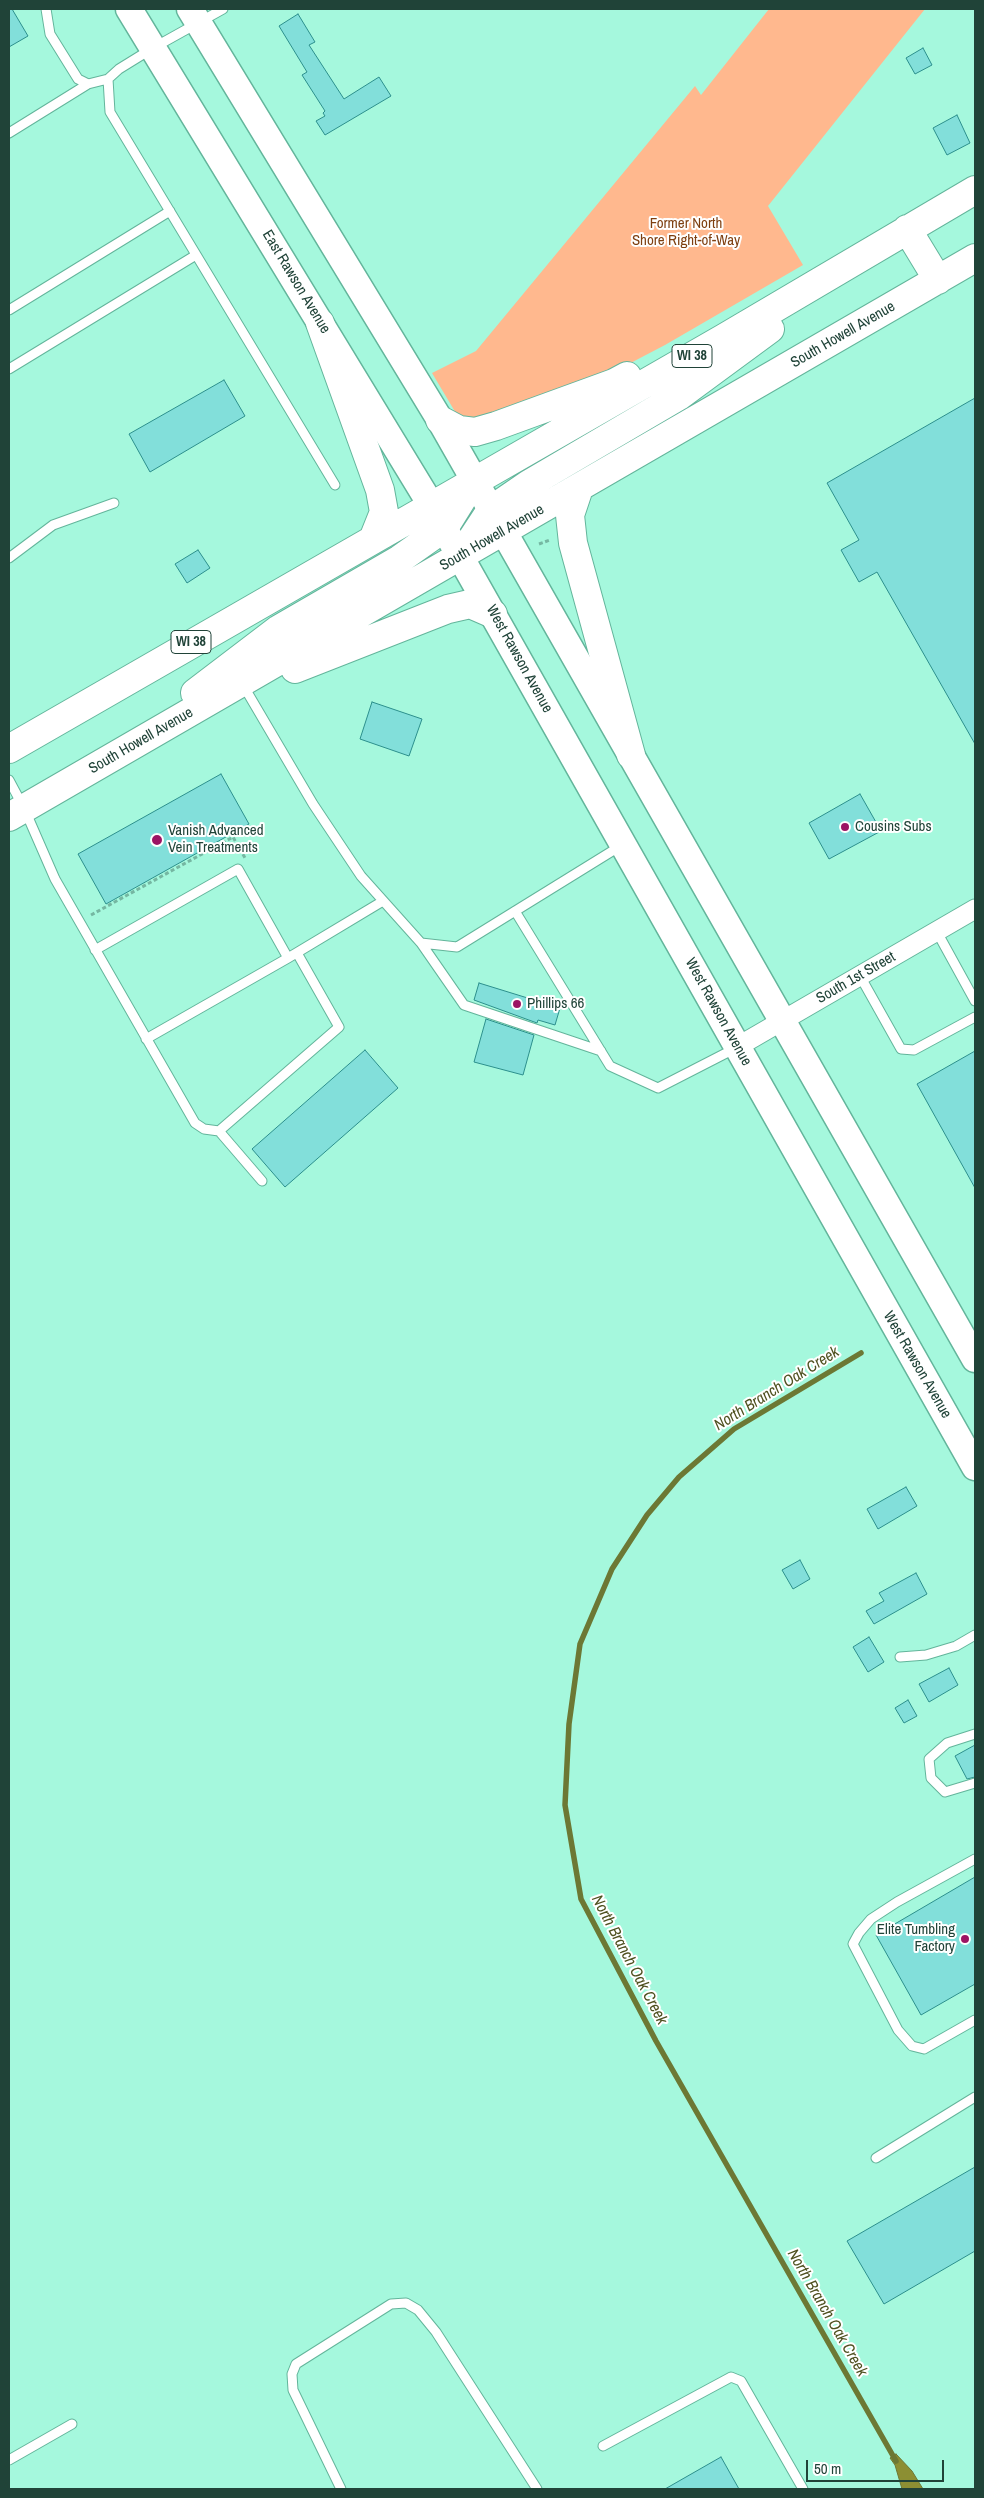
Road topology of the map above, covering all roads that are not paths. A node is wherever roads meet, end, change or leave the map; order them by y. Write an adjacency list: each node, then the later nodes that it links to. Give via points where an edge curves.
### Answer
1 (46, 9): 7 (lane, via 47,23 54,40 78,80)
2 (130, 9): 5 (main road, East Rawson Avenue)
3 (223, 9): 4 (lane)
4 (194, 15): 5 (lane); 20 (main road)
5 (153, 48): 6 (lane); 17 (main road, East Rawson Avenue)
6 (108, 79): 7 (lane); 10 (lane, via 110,112)
7 (88, 84): 8 (lane)
8 (9, 133)
9 (975, 190): 11 (main road, WI 38)
10 (170, 211): 12 (lane); 16 (lane)
11 (907, 229): 14 (main road, WI 38); 15 (main road)
12 (196, 255): 19 (lane); 22 (lane)
13 (975, 258): 15 (main road, South Howell Avenue)
14 (825, 278): 18 (main road, WI 38); 26 (main road, via 783,319 680,396 529,484)
15 (938, 280): 23 (main road, South Howell Avenue)
16 (9, 310)
17 (320, 323): 25 (main road, East Rawson Avenue); 27 (main road, via 380,490 384,512)
18 (724, 338): 20 (main road, via 691,341 614,383 496,426 475,432 459,430); 21 (main road, WI 38)
19 (9, 369)
20 (440, 420): 21 (main road)
21 (474, 480): 25 (main road, WI 38); 26 (main road)
22 (335, 485)
23 (580, 488): 26 (main road, South Howell Avenue); 33 (main road, via 570,515 573,543)
24 (114, 503): 29 (lane, via 54,525)
25 (437, 516): 27 (main road, WI 38); 28 (main road, East Rawson Avenue); 34 (main road, via 400,559 279,629)
26 (497, 521): 28 (main road, South Howell Avenue); 33 (main road)
27 (374, 537): 32 (main road, WI 38)
28 (461, 556): 30 (main road, West Rawson Avenue); 31 (main road, South Howell Avenue)
29 (9, 558)
30 (493, 614): 31 (main road, via 470,604 448,609); 37 (main road, West Rawson Avenue)
31 (245, 689): 34 (main road, South Howell Avenue, via 223,710 156,733); 38 (lane, via 313,804 361,876)
32 (9, 749)
33 (631, 756): 49 (main road)
34 (102, 763): 36 (main road, South Howell Avenue)
35 (9, 780): 36 (lane)
36 (17, 813): 43 (lane)
37 (623, 844): 40 (lane); 51 (main road, West Rawson Avenue)
38 (383, 900): 42 (lane); 44 (lane)
39 (975, 910): 41 (street, South 1st Street)
40 (515, 911): 42 (lane, via 457,946); 52 (lane)
41 (937, 932): 46 (street, South 1st Street); 47 (lane)
42 (421, 943): 52 (lane, via 464,1005)
43 (95, 950): 45 (lane, via 238,869); 50 (lane)
44 (297, 953): 45 (lane); 53 (lane, via 338,1027)
45 (288, 958): 50 (lane)
46 (860, 976): 48 (lane, via 901,1049 914,1050); 49 (street, South 1st Street)
47 (975, 1001)
48 (975, 1017)
49 (784, 1020): 51 (street, South 1st Street); 55 (main road)
50 (146, 1039): 53 (lane, via 195,1123 204,1129)
51 (737, 1047): 52 (lane, via 658,1088 610,1066); 56 (main road, West Rawson Avenue)
52 (601, 1051)
53 (219, 1131): 54 (lane)
54 (262, 1181)
55 (975, 1359)
56 (975, 1467)
57 (975, 1634): 58 (lane, via 956,1646 926,1655)
58 (900, 1657)
59 (975, 1734): 60 (lane, via 947,1743 929,1759 931,1778 945,1792)
60 (975, 1783)
61 (975, 1858): 62 (lane, via 871,1919 853,1944 898,2030 912,2046 924,2049)
62 (975, 2020)
63 (975, 2098): 64 (lane)
64 (876, 2158)
65 (72, 2424): 67 (lane)
66 (604, 2446): 70 (lane, via 730,2377 741,2381)
67 (9, 2460)
68 (341, 2489): 69 (lane, via 293,2390 292,2374 296,2364 391,2304 406,2303 418,2310 436,2332)
69 (537, 2489)
70 (803, 2489)

